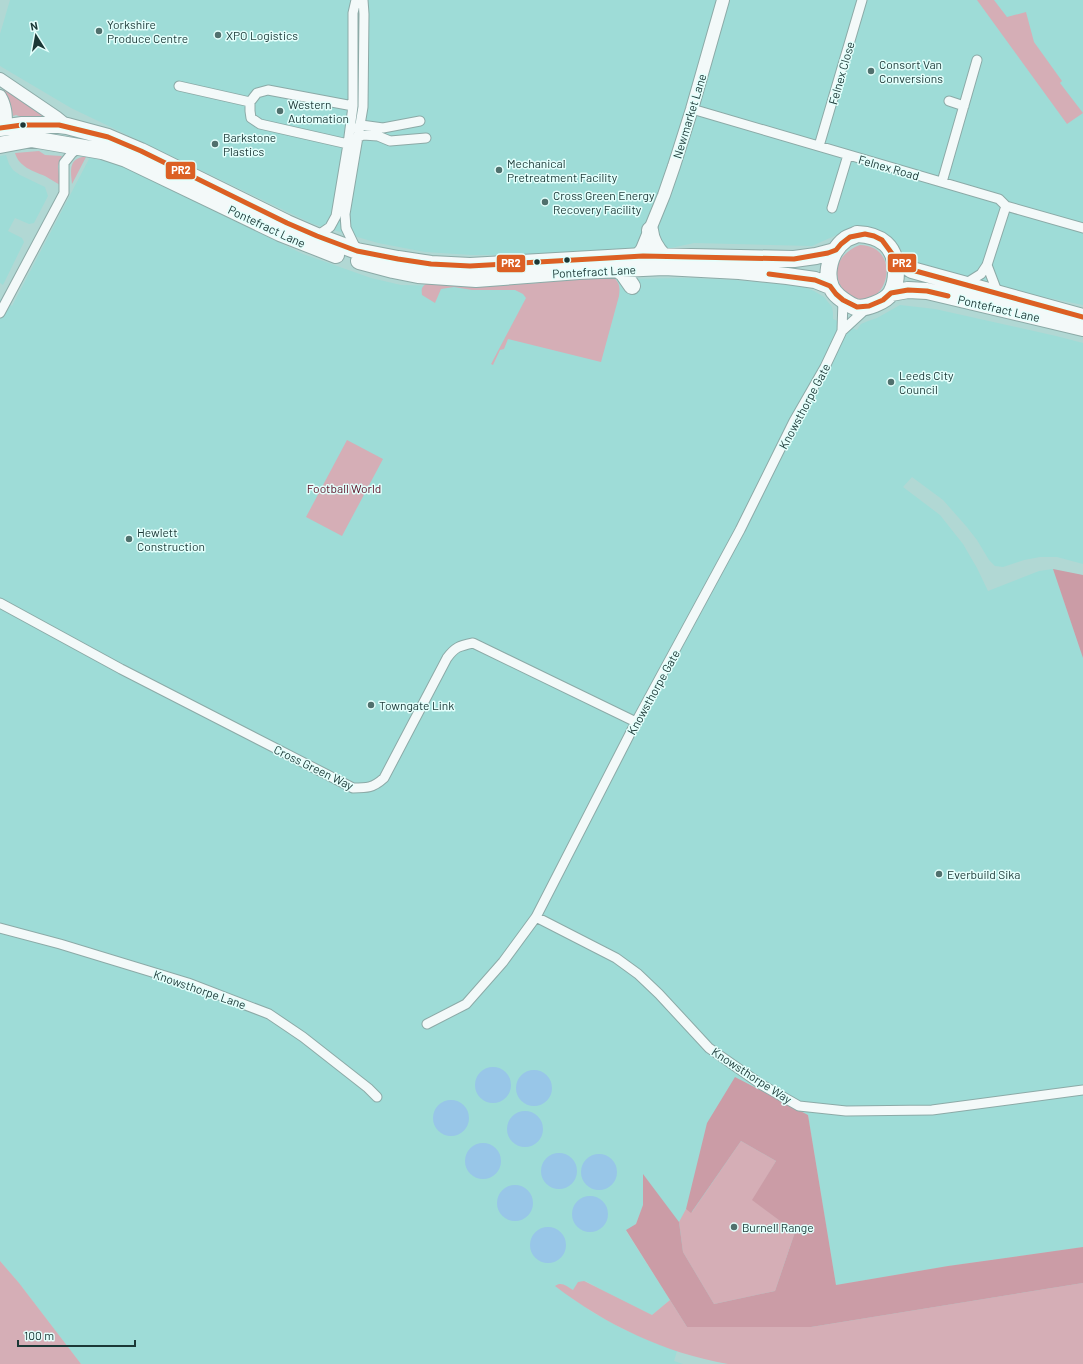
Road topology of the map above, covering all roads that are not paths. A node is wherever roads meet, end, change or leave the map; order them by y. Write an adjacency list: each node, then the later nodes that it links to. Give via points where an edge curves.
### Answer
1 (363, 0): 5 (street)
2 (723, 0): 14 (street, Newmarket Lane)
3 (862, 0): 22 (street, Felnex Close)
4 (355, 5): 5 (street); 12 (street)
5 (364, 10): 15 (street)
6 (977, 60): 13 (street)
7 (0, 79): 17 (street, Pontefract Lane)
8 (180, 86): 11 (street)
9 (0, 96): 18 (street, via 6,113)
10 (949, 101): 13 (street)
11 (250, 102): 12 (street, via 257,93 268,90); 21 (street, via 251,118 260,124)
12 (353, 106): 15 (street); 21 (street)
13 (964, 106): 25 (street)
14 (692, 109): 22 (street, Felnex Road); 29 (street, Newmarket Lane)
15 (362, 121): 16 (street, via 383,128); 19 (street); 21 (street, via 356,128 354,139)
16 (420, 121)
17 (66, 126): 18 (highway, Pontefract Lane, via 22,125); 30 (highway, Pontefract Lane, via 108,137 141,151)
18 (1, 136): 23 (highway, Pontefract Lane, via 23,135 32,139)
19 (359, 137): 20 (street, via 378,136 390,141); 31 (street, via 345,214 346,228)
20 (426, 138)
21 (348, 144): 30 (street, via 336,216 330,227)
22 (819, 146): 24 (street, Felnex Road)
23 (80, 147): 37 (highway, Pontefract Lane, via 126,159 280,233 341,257 393,270 417,282); 45 (street, via 64,163 64,193)
24 (848, 155): 25 (street, Felnex Road); 27 (street)
25 (942, 182): 26 (street, Felnex Road, via 999,199)
26 (1006, 206): 28 (street, Felnex Road); 36 (street)
27 (832, 208)
28 (1083, 228)
29 (650, 230): 33 (street, Newmarket Lane, via 642,249); 34 (highway, via 655,246)
30 (317, 236): 31 (highway, Pontefract Lane)
31 (357, 251): 33 (highway, Pontefract Lane, via 431,264 470,266)
32 (835, 251): 34 (highway, Pontefract Lane, via 794,259); 35 (highway, via 847,238 857,234 868,235 878,238 885,244); 40 (highway, via 828,274)
33 (631, 257): 34 (highway, Pontefract Lane)
34 (664, 257)
35 (894, 258): 38 (highway, Pontefract Lane, via 912,270); 41 (highway, via 896,277)
36 (987, 266): 38 (street, via 981,274); 42 (street)
37 (617, 269): 39 (highway, via 624,273); 40 (highway, Pontefract Lane, via 664,267 739,271 816,280)
38 (963, 284): 42 (highway, Pontefract Lane)
39 (632, 286)
40 (830, 286): 43 (highway)
41 (891, 293): 44 (highway); 47 (highway, Pontefract Lane, via 908,290 927,291)
42 (998, 294): 46 (highway, Pontefract Lane)
43 (843, 300): 44 (highway, via 857,307); 48 (street, Knowsthorpe Gate)
44 (869, 306): 48 (street, Knowsthorpe Gate)
45 (0, 313)
46 (1083, 317)
47 (1083, 328)
48 (842, 331): 50 (street, Knowsthorpe Gate, via 740,530)
49 (0, 603): 50 (street, Cross Green Way, via 121,669 353,788 376,786 384,778 447,658 454,648 463,645 472,643)
50 (636, 722): 51 (street, Knowsthorpe Gate)
51 (536, 917): 53 (street, Knowsthorpe Gate, via 503,962 466,1004); 54 (street, Knowsthorpe Way, via 616,958 638,974 709,1048 762,1085 799,1106 846,1111 932,1110)
52 (0, 928): 55 (street, Knowsthorpe Lane, via 188,983 269,1014 303,1037)
53 (428, 1024)
54 (1083, 1090)
55 (377, 1097)

